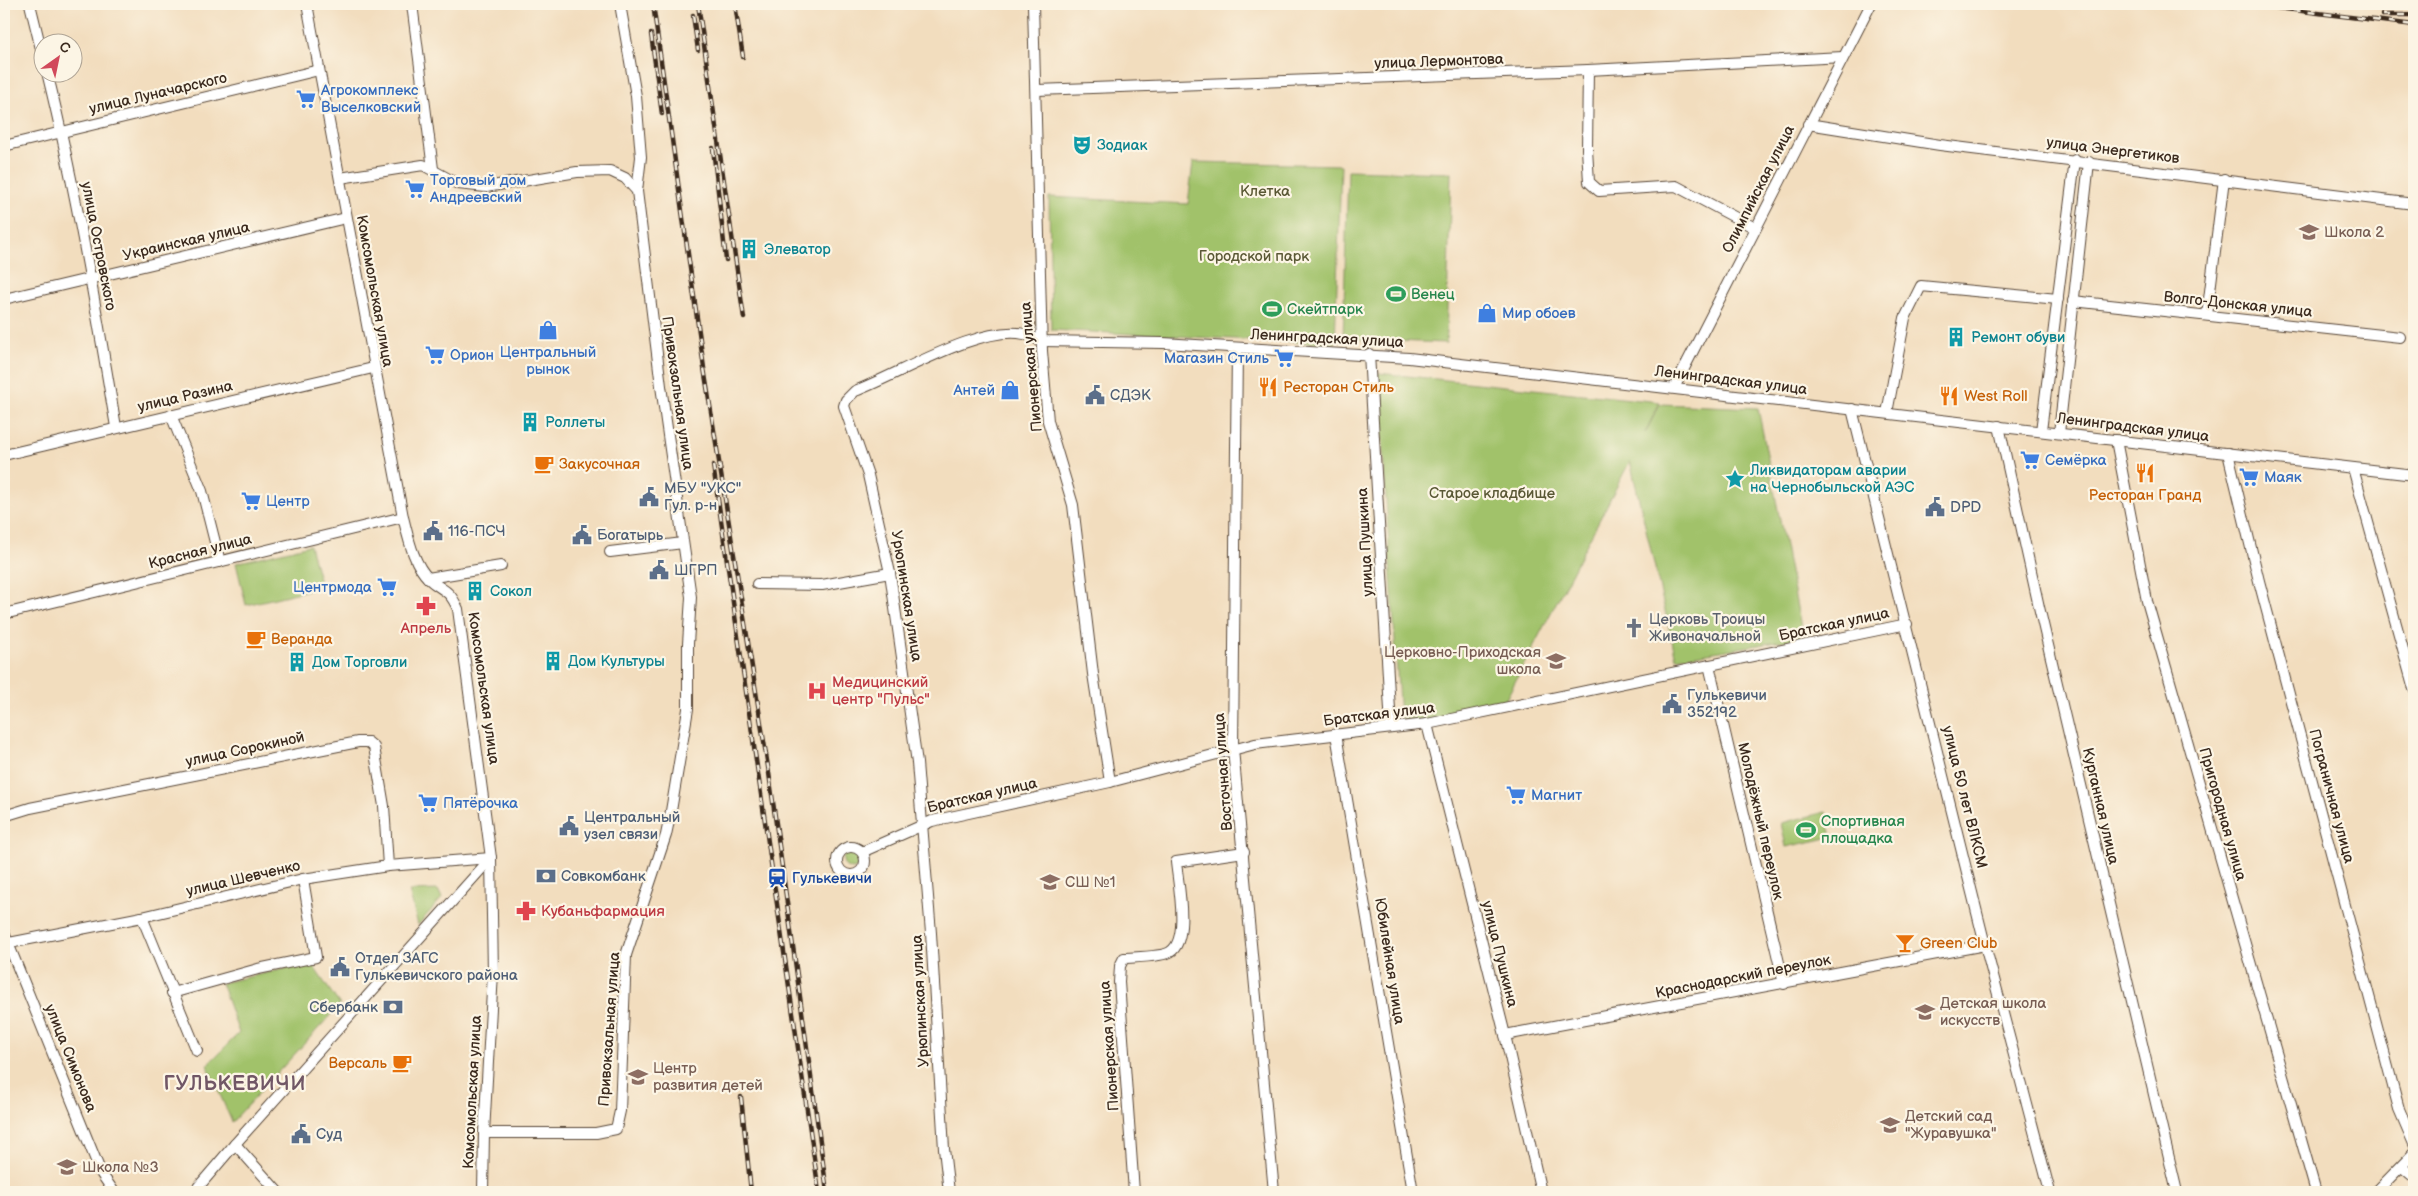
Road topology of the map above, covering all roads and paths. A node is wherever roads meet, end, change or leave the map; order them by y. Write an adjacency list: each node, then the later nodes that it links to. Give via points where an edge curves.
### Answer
1 (30, 4): 7 (street)
2 (307, 4): 9 (street, Комсомольская улица)
3 (412, 4): 18 (street)
4 (620, 4): 21 (street, Привокзальная улица, via 636,96 641,157)
5 (1033, 4): 12 (street, Пионерская улица)
6 (1871, 4): 8 (street, Олимпийская улица)
7 (37, 32)
8 (1842, 57): 10 (street, улица Лермонтова); 13 (street, Олимпийская улица)
9 (319, 70): 14 (street, улица Луначарского); 19 (street, Комсомольская улица)
10 (1588, 70): 12 (street, улица Лермонтова); 24 (street, via 1589,182 1599,191 1676,186)
11 (50, 82): 14 (street, улица Островского)
12 (1037, 90): 31 (street, Пионерская улица)
13 (1808, 124): 16 (street, улица Энергетиков, via 1940,145); 24 (street, Олимпийская улица)
14 (62, 131): 15 (street, улица Луначарского); 25 (street, улица Островского)
15 (4, 146)
16 (2075, 160): 17 (street, улица Энергетиков); 27 (street)
17 (2089, 162): 20 (street, улица Энергетиков); 28 (street)
18 (433, 170): 19 (street, via 423,165); 21 (street, via 458,184 486,187 577,172 610,171 625,178)
19 (340, 178): 23 (street, Комсомольская улица)
20 (2224, 179): 22 (street, улица Энергетиков); 29 (street)
21 (637, 191): 49 (street, Привокзальная улица)
22 (2414, 204)
23 (346, 218): 25 (street, Украинская улица); 34 (street, Комсомольская улица)
24 (1754, 228): 35 (street, Олимпийская улица)
25 (91, 278): 26 (street, Украинская улица); 40 (street, улица Островского)
26 (4, 299)
27 (2058, 299): 37 (street, via 1922,286 1905,318); 41 (street)
28 (2073, 300): 29 (street, Волго-Донская улица); 42 (street)
29 (2207, 315): 30 (street, Волго-Донская улица)
30 (2400, 337)
31 (1042, 341): 32 (street, Ленинградская улица); 53 (street, Урюпинская улица, via 1024,334 988,335 855,391 846,400 844,406 875,501); 64 (street, Пионерская улица, via 1048,421 1073,505 1093,674)
32 (1237, 348): 33 (street, Ленинградская улица); 63 (street, Восточная улица)
33 (1369, 354): 35 (street, Ленинградская улица); 61 (street, улица Пушкина)
34 (373, 368): 38 (street, улица Разина); 48 (street, Комсомольская улица)
35 (1674, 388): 36 (street, Ленинградская улица)
36 (1852, 409): 37 (street, Ленинградская улица); 57 (street, улица 50 лет ВЛКСМ)
37 (1887, 413): 39 (street, Ленинградская улица)
38 (171, 415): 40 (street, улица Разина); 51 (street, via 202,491)
39 (1999, 426): 41 (street, Ленинградская улица); 96 (street, Курганная улица, via 2038,607)
40 (116, 427): 45 (street, улица Разина)
41 (2041, 431): 42 (street, Ленинградская улица)
42 (2059, 433): 43 (street, Ленинградская улица)
43 (2116, 440): 44 (street, Ленинградская улица); 97 (street, Пригородная улица, via 2147,601)
44 (2228, 453): 46 (street, Ленинградская улица); 82 (street, Пограничная улица, via 2399,1109)
45 (4, 455)
46 (2353, 468): 47 (street, Ленинградская улица); 59 (street)
47 (2414, 475)
48 (403, 517): 51 (street, Красная улица); 54 (street, Комсомольская улица, via 416,558)
49 (683, 543): 50 (street); 80 (street, Привокзальная улица, via 691,597 688,709 666,835 626,955 620,1111 616,1129 596,1133)
50 (610, 552)
51 (220, 562): 56 (street, Красная улица)
52 (501, 566): 54 (street)
53 (890, 573): 55 (street, via 822,585); 66 (street, Урюпинская улица, via 917,763)
54 (428, 578): 69 (street, Комсомольская улица, via 444,588 458,609)
55 (757, 584)
56 (4, 614)
57 (1907, 624): 58 (street, Братская улица); 75 (street, улица 50 лет ВЛКСМ)
58 (1709, 665): 60 (street, Братская улица); 76 (street, Молодёжный переулок)
59 (2414, 689)
60 (1427, 724): 61 (street, Братская улица); 78 (street, улица Пушкина)
61 (1391, 727): 62 (street, Братская улица)
62 (1336, 734): 63 (street, Братская улица); 93 (street, Юбилейная улица)
63 (1233, 749): 64 (street, Братская улица); 68 (street, Восточная улица)
64 (1110, 782): 66 (street, Братская улица)
65 (4, 816): 70 (street, улица Сорокиной, via 40,806 368,742 376,755)
66 (922, 825): 67 (street, Братская улица); 90 (street, Урюпинская улица)
67 (862, 852)
68 (1244, 852): 91 (street, Пионерская улица, via 1176,862 1182,931 1178,946 1169,953 1124,958 1120,966); 92 (street, Восточная улица)
69 (491, 858): 70 (street, улица Шевченко); 80 (street, Комсомольская улица, via 493,973); 81 (street)
70 (388, 866): 71 (street, улица Шевченко)
71 (303, 880): 72 (street, улица Шевченко); 77 (street, via 316,957)
72 (142, 916): 74 (street, улица Шевченко); 77 (street)
73 (4, 933): 74 (street, улица Симонова)
74 (6, 944): 86 (street, улица Симонова, via 101,1173)
75 (1986, 945): 76 (street, Краснодарский переулок); 95 (street, улица 50 лет ВЛКСМ)
76 (1784, 984): 78 (street, Краснодарский переулок)
77 (172, 993): 79 (street)
78 (1505, 1035): 94 (street, улица Пушкина)
79 (197, 1052)
80 (484, 1132): 89 (street, Комсомольская улица)
81 (235, 1144): 87 (street); 88 (street)
82 (2414, 1144)
83 (2414, 1153): 84 (street)
84 (2402, 1166): 85 (street); 98 (street)
85 (2414, 1177)
86 (114, 1192)
87 (194, 1192)
88 (278, 1192)
89 (483, 1192)
90 (949, 1192)
91 (1134, 1192)
92 (1274, 1192)
93 (1413, 1192)
94 (1541, 1192)
95 (2050, 1192)
96 (2177, 1192)
97 (2316, 1192)
98 (2376, 1192)

